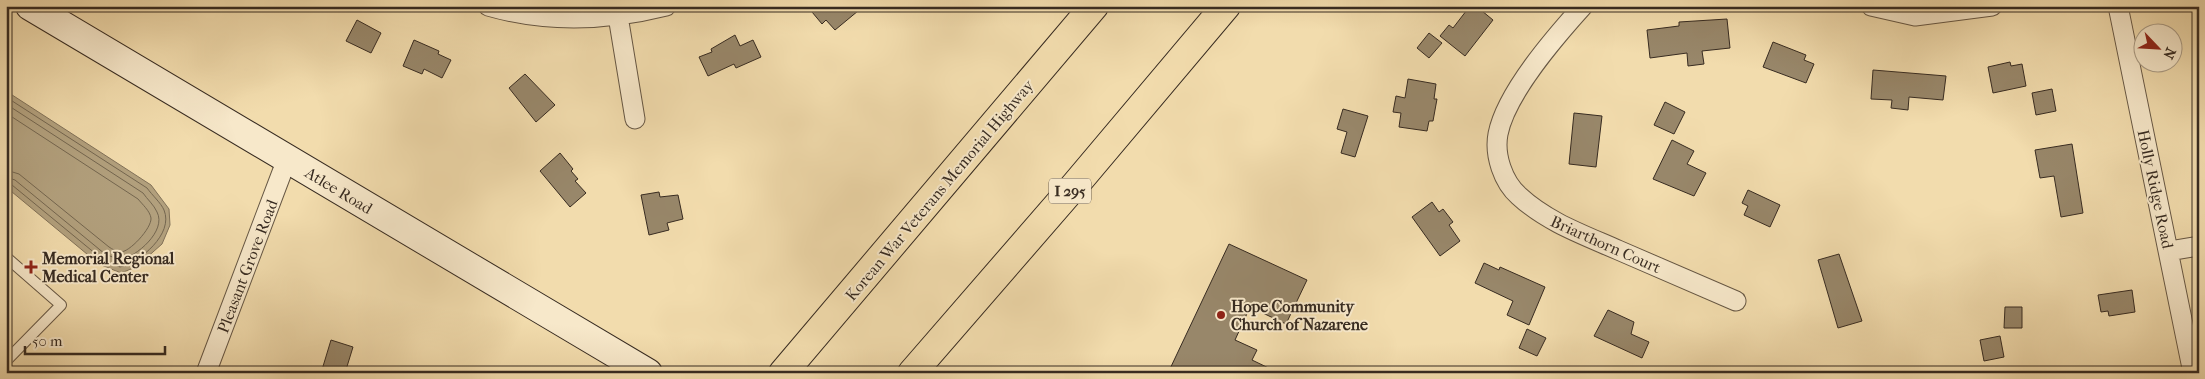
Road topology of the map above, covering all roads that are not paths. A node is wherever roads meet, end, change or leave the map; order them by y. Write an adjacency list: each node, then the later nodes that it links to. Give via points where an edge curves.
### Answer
1 (30, 6): 12 (main road, Atlee Road)
2 (488, 6): 10 (street, via 552,18)
3 (666, 6): 10 (street)
4 (1094, 6): 20 (highway, Korean War Veterans Memorial Highway)
5 (1226, 6): 21 (highway, I 295)
6 (1584, 6): 16 (street, Briarthorn Court, via 1530,72 1503,115 1497,150 1507,181 1518,195 1560,225)
7 (1871, 6): 8 (street, via 1915,16)
8 (1992, 6)
9 (2118, 6): 14 (street, Holly Ridge Road)
10 (618, 16): 11 (street)
11 (635, 119)
12 (288, 159): 18 (street, Pleasant Grove Road); 19 (main road, Atlee Road)
13 (2199, 246): 14 (street)
14 (2169, 251): 22 (street, Holly Ridge Road)
15 (6, 257): 17 (lane, via 60,304)
16 (1736, 301)
17 (6, 361)
18 (206, 373)
19 (648, 373)
20 (783, 373)
21 (912, 373)
22 (2193, 373)

